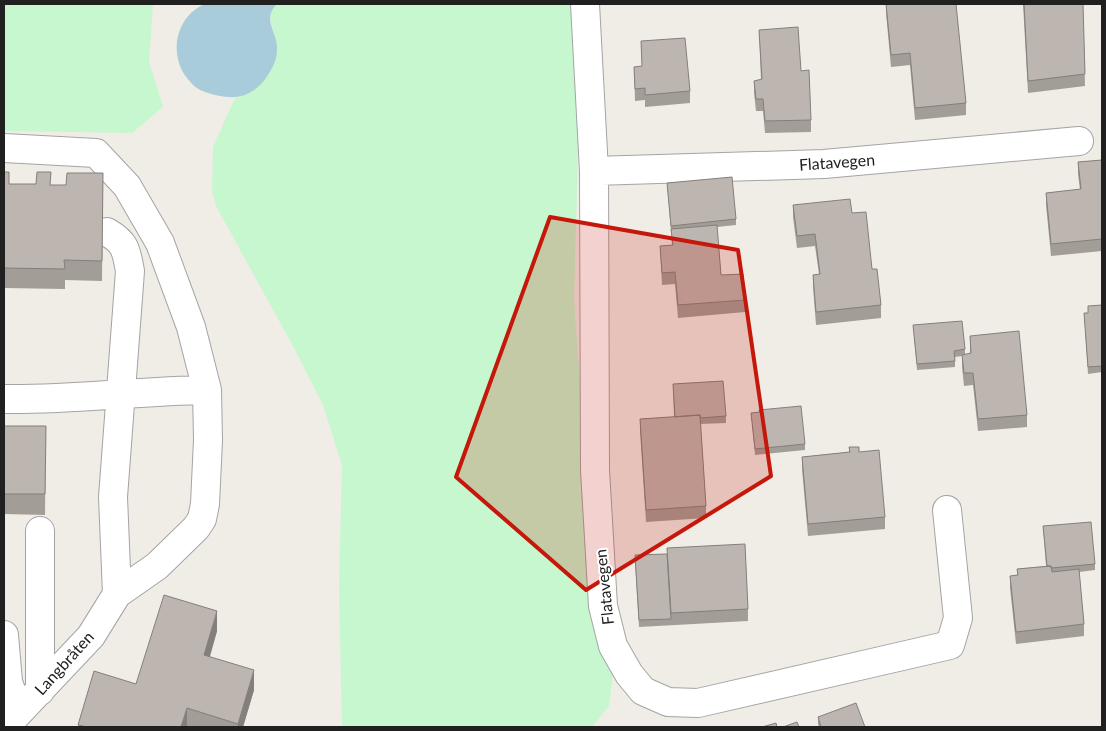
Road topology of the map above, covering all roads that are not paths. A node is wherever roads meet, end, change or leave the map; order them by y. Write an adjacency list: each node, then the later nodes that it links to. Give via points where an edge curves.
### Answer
1 (585, 4): 4 (street, Flatavegen)
2 (1079, 141): 4 (street, Flatavegen, via 824,164)
3 (4, 148): 6 (street, via 96,153 127,186 160,243 191,327)
4 (594, 171): 9 (street, Flatavegen, via 595,470 603,606 612,646 628,674 643,691 668,702 698,703 950,645 958,618)
5 (107, 232): 7 (street, via 118,238 126,251 130,270)
6 (207, 390): 7 (street); 11 (street, via 206,495 202,519 158,566)
7 (120, 395): 8 (street); 11 (street, via 113,497)
8 (9, 399)
9 (947, 510)
10 (40, 531): 13 (street)
11 (117, 594): 13 (street, Langbråten, via 91,636)
12 (4, 635): 14 (street)
13 (40, 691): 14 (street, Langbråten)
14 (12, 720)

